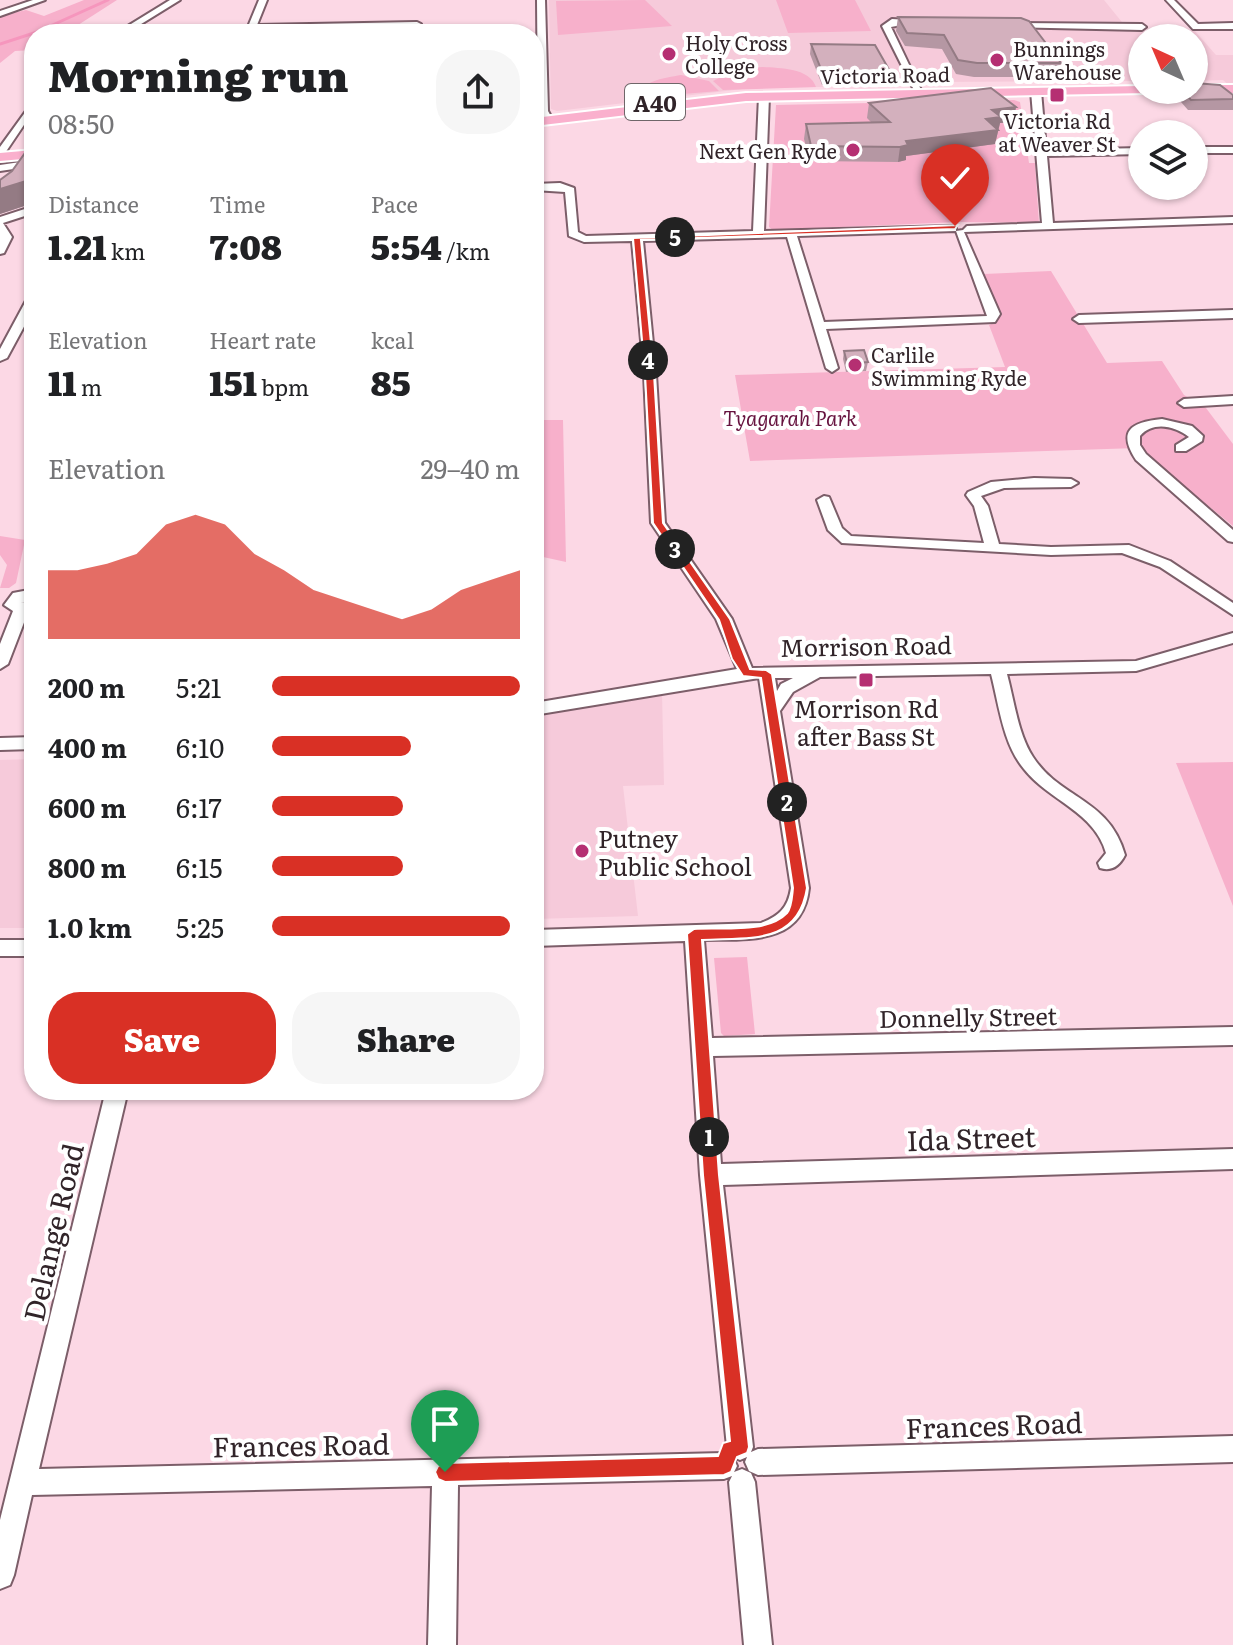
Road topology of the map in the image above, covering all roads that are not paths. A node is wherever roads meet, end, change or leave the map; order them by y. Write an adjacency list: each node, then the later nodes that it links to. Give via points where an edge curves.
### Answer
1 (41, 0): 6 (street)
2 (176, 0): 8 (street)
3 (263, 0): 9 (street)
4 (541, 0): 10 (street)
5 (1170, 0): 12 (street, via 1196,27)
6 (0, 14)
7 (931, 21): 18 (street, via 886,26)
8 (136, 24)
9 (253, 24)
10 (541, 24)
11 (1001, 25): 13 (street)
12 (1233, 26)
13 (1128, 27)
14 (1128, 88): 18 (highway, Victoria Road / A40)
15 (1128, 88): 19 (highway, Victoria Road / A40)
16 (1208, 88): 17 (highway)
17 (1228, 89)
18 (919, 90): 19 (highway, Victoria Road / A40); 20 (highway, Victoria Road / A40); 22 (highway, Victoria Road / A40, via 749,93)
19 (1036, 91): 27 (street)
20 (764, 96): 23 (highway, Victoria Road / A40); 39 (street)
21 (24, 119): 28 (street)
22 (544, 119)
23 (544, 119)
24 (1208, 150): 25 (street)
25 (1233, 150)
26 (1128, 151): 27 (street)
27 (1042, 153): 36 (street)
28 (0, 157): 29 (highway)
29 (24, 158)
30 (24, 162): 31 (street)
31 (0, 168)
32 (544, 187): 40 (street, via 570,190 573,234 578,238)
33 (24, 213): 35 (street)
34 (1233, 220): 36 (street)
35 (0, 224): 41 (street, via 7,237)
36 (1048, 226): 37 (street)
37 (960, 230): 38 (street); 45 (street, via 994,314 991,319)
38 (791, 233): 39 (street); 45 (street)
39 (758, 234): 40 (street)
40 (637, 238): 61 (street, via 658,523 724,619)
41 (0, 251)
42 (1233, 314): 44 (street)
43 (24, 315): 46 (street)
44 (1079, 319)
45 (821, 326): 47 (street)
46 (0, 359)
47 (832, 368)
48 (1233, 400): 49 (street)
49 (1184, 403)
50 (1181, 448): 53 (street, via 1196,436 1179,425 1147,424 1131,439 1141,457)
51 (1071, 483): 54 (street, via 1028,482 975,490)
52 (824, 500): 54 (street, via 835,530 847,540)
53 (1233, 538)
54 (993, 548): 56 (street, via 1134,550 1165,564)
55 (23, 598): 58 (street)
56 (1233, 610)
57 (1233, 638): 59 (street, Morrison Road, via 1136,666)
58 (0, 664)
59 (998, 669): 60 (street, Morrison Road); 67 (street, via 1025,760 1114,840 1116,855)
60 (819, 671): 62 (street, Morrison Road); 64 (street, via 787,688)
61 (747, 673): 62 (street); 63 (street)
62 (766, 674): 64 (street, Morrison Road)
63 (544, 707)
64 (773, 709): 68 (street, Morrison Road, via 800,888 797,907 780,925 762,931)
65 (24, 743): 66 (street)
66 (0, 744)
67 (1107, 863)
68 (694, 934): 69 (street, Morrison Road); 73 (street)
69 (544, 938)
70 (0, 948): 71 (street)
71 (24, 948)
72 (1233, 1036): 73 (street, Donnelly Street)
73 (705, 1047): 76 (street)
74 (115, 1100): 80 (street, Delange Road)
75 (1233, 1159): 76 (street, Ida Street)
76 (711, 1175): 78 (street)
77 (1233, 1449): 78 (street, Frances Road)
78 (741, 1464): 79 (street, Frances Road); 83 (street)
79 (445, 1472): 80 (street, Frances Road); 82 (street)
80 (23, 1482): 81 (street, Delange Road)
81 (0, 1575)
82 (442, 1645)
83 (758, 1645)

